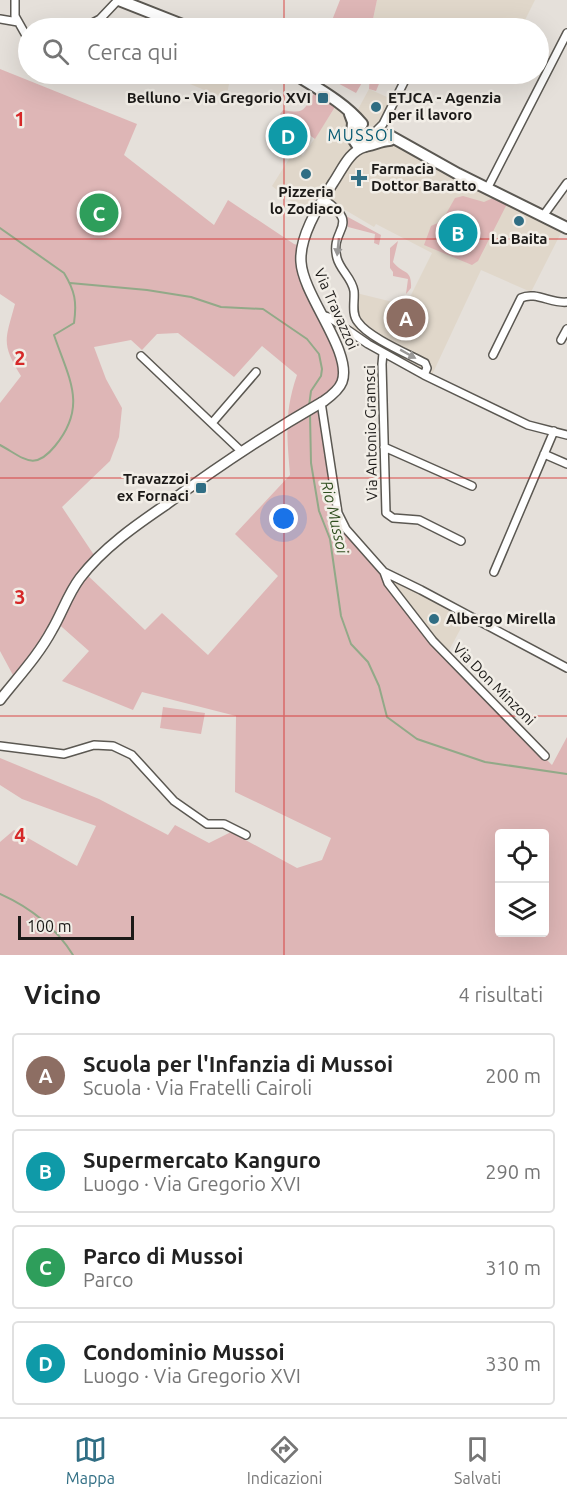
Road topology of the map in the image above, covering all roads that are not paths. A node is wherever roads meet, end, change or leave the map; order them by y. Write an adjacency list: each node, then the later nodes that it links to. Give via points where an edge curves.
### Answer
1 (15, 0): 6 (street)
2 (119, 0): 3 (street); 4 (main road)
3 (102, 18)
4 (165, 18)
5 (0, 19): 6 (street)
6 (18, 22)
7 (567, 33): 8 (street)
8 (549, 68)
9 (309, 84): 12 (main road, via 348,112)
10 (401, 84): 12 (street)
11 (541, 84): 14 (street)
12 (366, 136): 14 (main road, via 395,139); 15 (street, Via Travazzoi)
13 (567, 183): 16 (street)
14 (487, 189): 16 (main road)
15 (323, 199): 19 (street, Via Travazzoi, via 304,241 301,259 307,285); 26 (street, one-way to 26, via 343,216 337,259 352,286 357,322 425,363)
16 (543, 216): 17 (main road)
17 (567, 228)
18 (567, 302): 23 (street, via 526,295 521,298)
19 (322, 315): 22 (street); 27 (street, Via Travazzoi, via 341,357 344,375 340,387)
20 (567, 329): 21 (street)
21 (561, 340)
22 (383, 353): 26 (street); 31 (street, Via Antonio Gramsci)
23 (493, 355)
24 (141, 356): 28 (street)
25 (256, 372): 28 (street)
26 (424, 375): 29 (street, via 528,425)
27 (319, 404): 32 (street, Via Travazzoi); 37 (street, Via Don Minzoni, via 338,513 346,529)
28 (212, 423): 32 (street)
29 (554, 431): 30 (street); 33 (street)
30 (567, 435)
31 (384, 447): 35 (street); 36 (street, Via Antonio Gramsci, via 386,513 393,519 419,520)
32 (242, 452): 40 (street, Via Travazzoi, via 130,530 95,561 68,597 35,657)
33 (544, 454): 34 (street); 38 (street)
34 (567, 464)
35 (472, 486)
36 (461, 541)
37 (384, 572): 39 (street, Via Don Minzoni); 42 (street, Via Don Minzoni, via 388,583 433,641)
38 (494, 572)
39 (567, 668)
40 (0, 699)
41 (0, 746): 43 (street, via 64,754 94,745 113,746 132,755 174,801 207,824 224,824)
42 (545, 756)
43 (246, 836)

